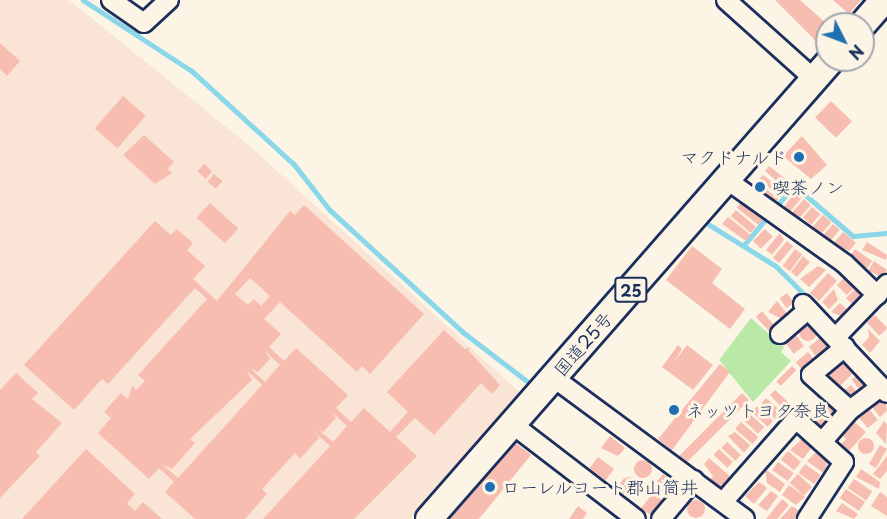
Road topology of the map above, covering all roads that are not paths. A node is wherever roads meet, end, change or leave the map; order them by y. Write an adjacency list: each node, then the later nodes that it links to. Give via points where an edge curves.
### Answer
1 (111, 0): 2 (street, via 144,23)
2 (169, 0)
3 (726, 0): 7 (street)
4 (884, 0): 5 (highway)
5 (874, 12)
6 (820, 72): 7 (highway, 国道25号 / 25)
7 (814, 79): 8 (highway, 国道25号 / 25)
8 (727, 180): 9 (street, via 769,214); 12 (highway, 国道25号 / 25)
9 (882, 289): 11 (street)
10 (780, 334): 11 (street, via 806,307)
11 (842, 336): 13 (street); 14 (street, via 812,375)
12 (554, 378): 15 (highway, 国道25号 / 25); 17 (street)
13 (884, 390): 14 (street)
14 (850, 410): 16 (street)
15 (512, 424): 19 (highway, 国道25号 / 25); 20 (street)
16 (822, 442): 18 (street, via 796,419); 23 (street, via 844,462)
17 (691, 484): 18 (street); 21 (street)
18 (723, 502): 22 (street)
19 (429, 519)
20 (636, 519)
21 (661, 519)
22 (745, 519)
23 (807, 519)

